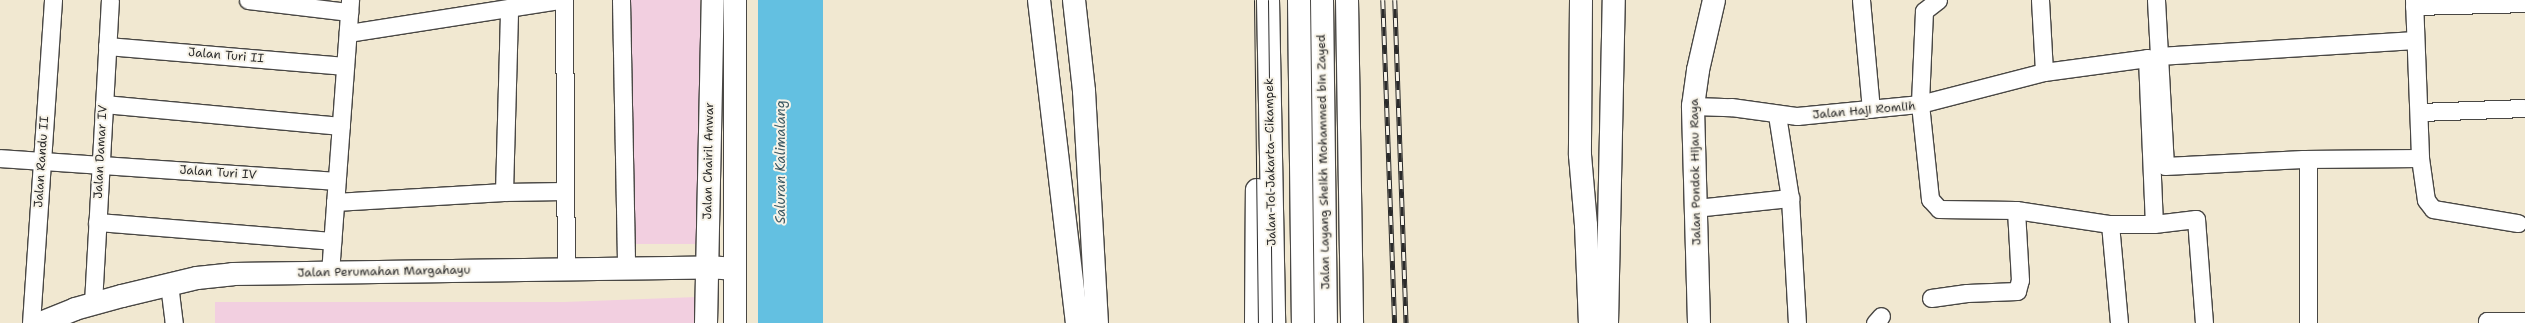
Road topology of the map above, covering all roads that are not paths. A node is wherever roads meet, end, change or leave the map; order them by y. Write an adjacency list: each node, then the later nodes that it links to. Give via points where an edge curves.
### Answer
1 (53, 0): 44 (street, Jalan Randu II)
2 (110, 0): 29 (street, Jalan Damar IV)
3 (248, 0): 25 (street)
4 (558, 0): 26 (street)
5 (564, 0): 47 (street)
6 (621, 0): 59 (street)
7 (713, 0): 58 (main road, Jalan Chairil Anwar)
8 (736, 0): 61 (main road, Jalan Chairil Anwar)
9 (1039, 0): 72 (main road)
10 (1074, 0): 73 (main road, via 1084,91)
11 (1259, 0): 74 (main road)
12 (1268, 0): 75 (main road, Jalan Tol Jakarta–Cikampek)
13 (1299, 0): 76 (main road, Jalan Layang Sheikh Mohammed bin Zayed)
14 (1322, 0): 77 (main road, Jalan Layang Sheikh Mohammed bin Zayed)
15 (1347, 0): 78 (main road)
16 (1581, 0): 79 (main road, via 1580,155)
17 (1614, 0): 80 (main road)
18 (1714, 0): 35 (main road, Jalan Pondok Hijau Raya, via 1698,70)
19 (1861, 0): 37 (street)
20 (1938, 0): 34 (street, via 1924,11)
21 (2040, 0): 32 (street)
22 (2156, 0): 30 (street)
23 (2414, 3): 24 (street); 28 (street)
24 (2525, 3)
25 (350, 6): 27 (street)
26 (509, 8): 27 (street); 48 (street)
27 (348, 33): 31 (street)
28 (2415, 40): 30 (street); 38 (street)
29 (107, 46): 31 (street, Jalan Turi II); 33 (street, Jalan Damar IV)
30 (2159, 56): 43 (street, via 2165,166)
31 (345, 66): 40 (street)
32 (2044, 72): 34 (street); 56 (street, via 2147,58)
33 (104, 104): 40 (street); 45 (street, Jalan Damar IV)
34 (1920, 104): 37 (street, Jalan Haji Romlih); 52 (street, Jalan Haji Romlih, via 1930,199 1934,205 1939,209)
35 (1694, 106): 39 (street, Jalan Haji Romlih, via 1731,107); 51 (main road, Jalan Pondok Hijau Raya)
36 (2524, 108): 38 (street)
37 (1871, 109): 39 (street, Jalan Haji Romlih, via 1797,116)
38 (2420, 112): 42 (street)
39 (1777, 115): 49 (street)
40 (341, 126): 46 (street)
41 (0, 158): 44 (street, Jalan Turi IV)
42 (2420, 158): 43 (street); 54 (street, via 2426,200 2433,210)
43 (2308, 160): 85 (street)
44 (42, 161): 45 (street, Jalan Turi IV); 68 (street, Jalan Randu II)
45 (100, 165): 46 (street, Jalan Turi IV); 53 (street, Jalan Damar IV)
46 (336, 181): 50 (street)
47 (564, 191): 48 (street); 60 (street)
48 (504, 192): 50 (street)
49 (1790, 198): 51 (street); 82 (street)
50 (335, 202): 57 (street)
51 (1696, 208): 81 (main road, Jalan Pondok Hijau Raya)
52 (2016, 210): 55 (street, Jalan Haji Romlih); 64 (street, via 2020,280 2017,291 1967,293)
53 (97, 222): 57 (street); 65 (street, Jalan Damar IV)
54 (2518, 223)
55 (2110, 224): 56 (street, Jalan Haji Romlih); 83 (street)
56 (2154, 224): 84 (street, Jalan Haji Romlih, via 2196,219)
57 (332, 241): 62 (street)
58 (707, 267): 59 (main road, Jalan Perumahan Margahayu); 61 (main road, Jalan Perumahan Margahayu); 70 (main road, Jalan Chairil Anwar)
59 (626, 268): 60 (main road, Jalan Perumahan Margahayu)
60 (566, 269): 62 (main road, Jalan Perumahan Margahayu)
61 (734, 269): 71 (main road, Jalan Chairil Anwar)
62 (330, 273): 63 (main road, Jalan Perumahan Margahayu, via 233,274)
63 (169, 284): 65 (main road, Jalan Perumahan Margahayu); 69 (street)
64 (1931, 298)
65 (93, 303): 66 (main road, Jalan Perumahan Margahayu)
66 (53, 320)
67 (2525, 321): 86 (street)
68 (31, 323)
69 (174, 323)
70 (706, 323)
71 (735, 323)
72 (1077, 323)
73 (1097, 323)
74 (1256, 323)
75 (1274, 323)
76 (1303, 323)
77 (1326, 323)
78 (1352, 323)
79 (1590, 323)
80 (1608, 323)
81 (1699, 323)
82 (1797, 323)
83 (2119, 323)
84 (2204, 323)
85 (2308, 323)
86 (2487, 323)

